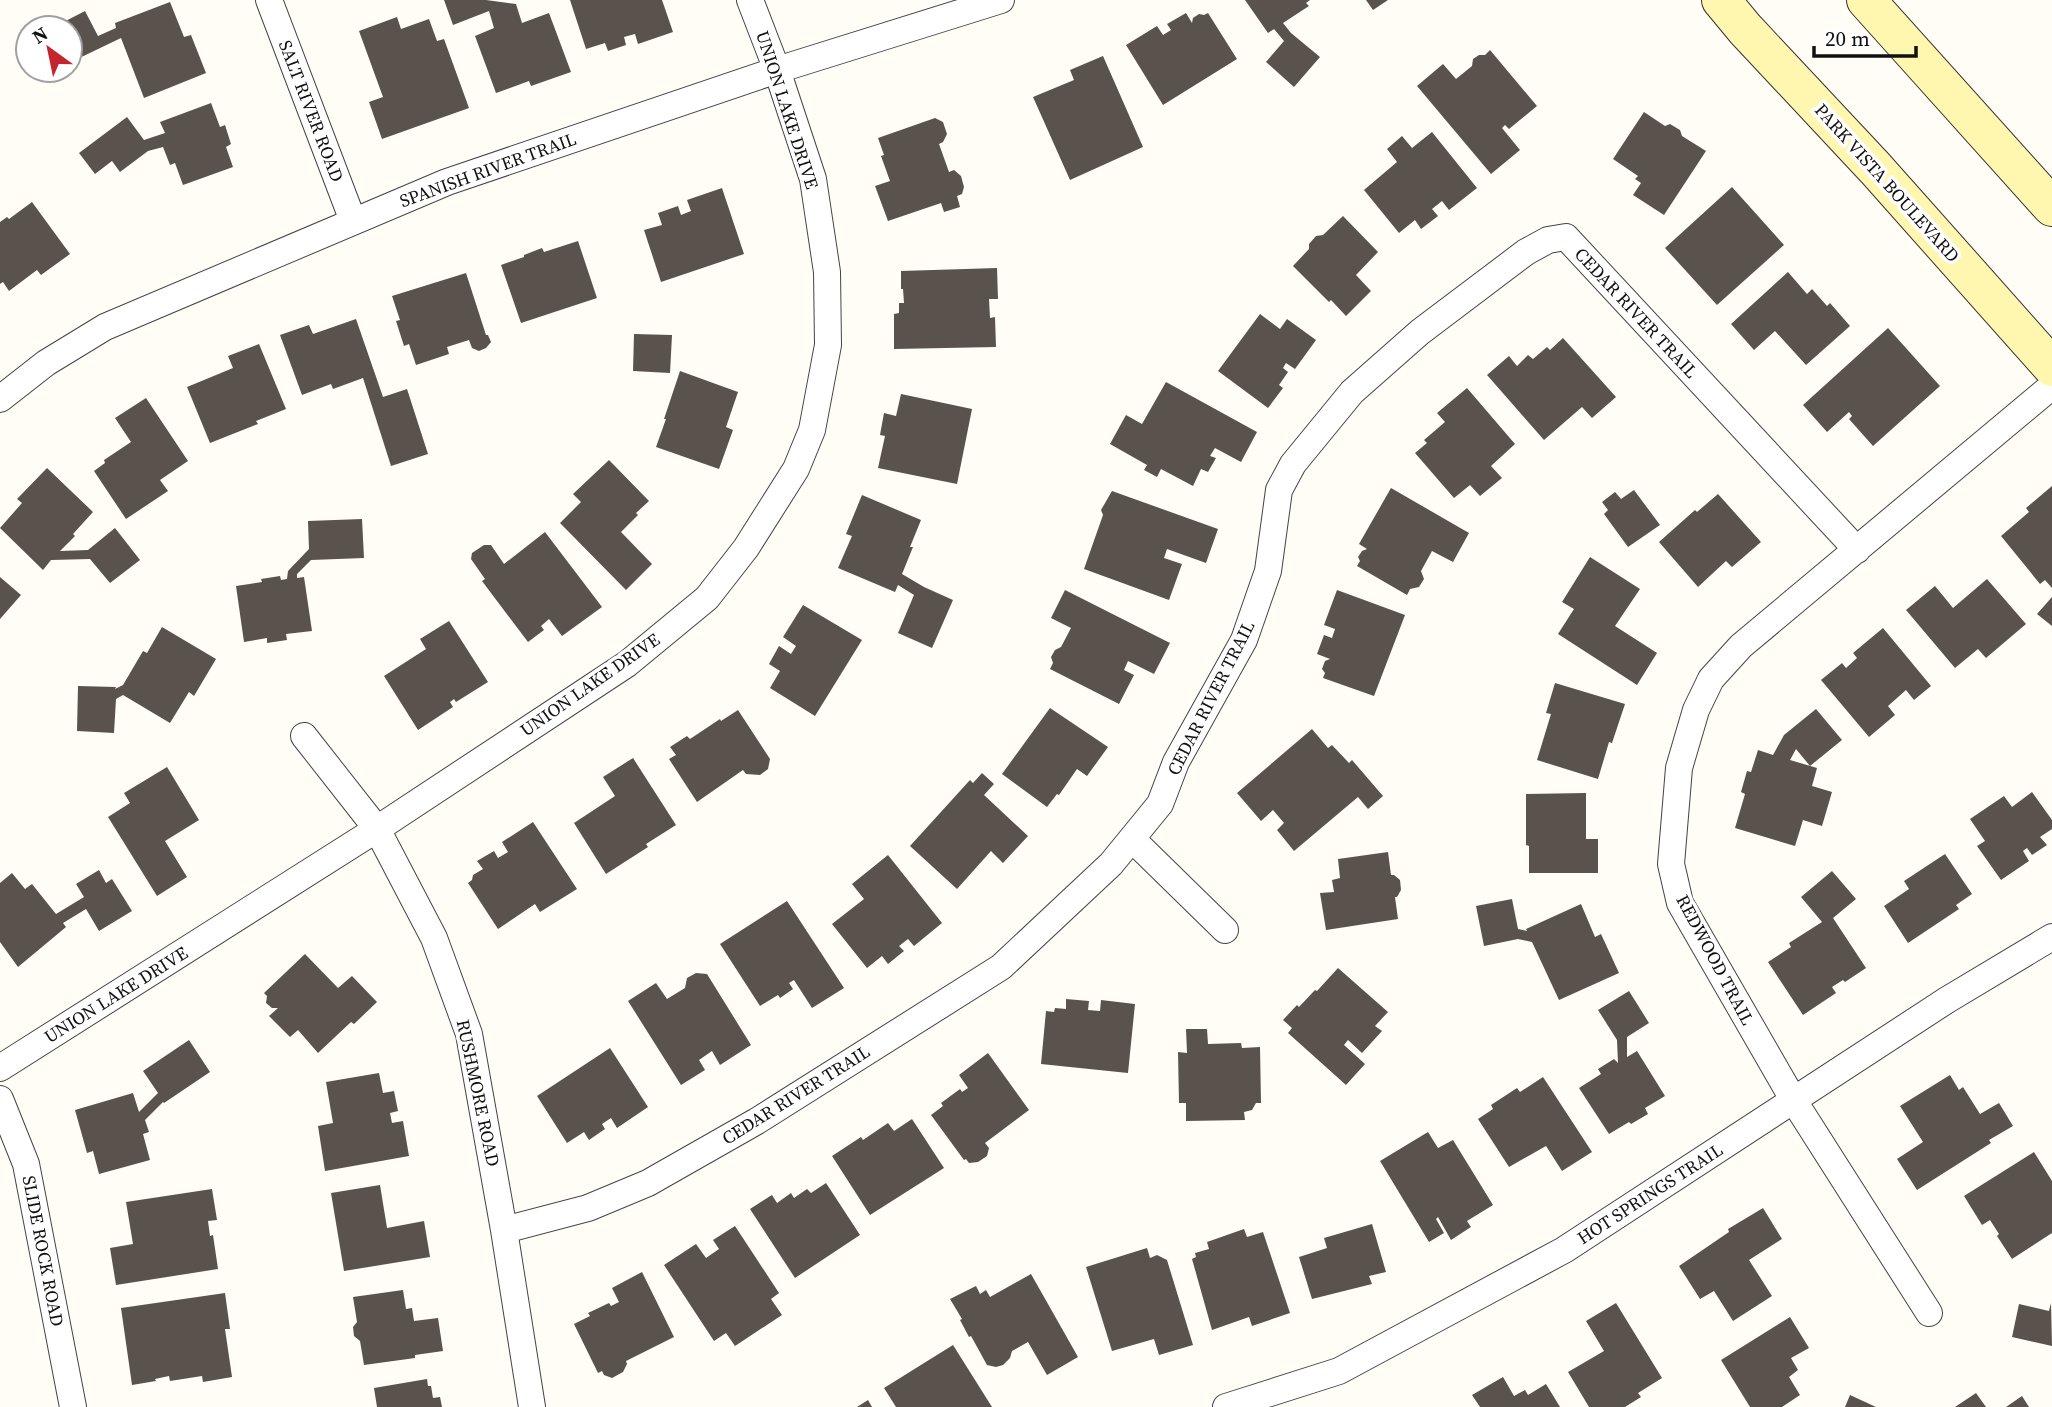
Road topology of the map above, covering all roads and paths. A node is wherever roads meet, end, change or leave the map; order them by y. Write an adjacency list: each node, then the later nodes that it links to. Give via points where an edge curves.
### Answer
1 (269, 0): 8 (street, SALT RIVER ROAD)
2 (750, 0): 6 (street, UNION LAKE DRIVE)
3 (1001, 0): 6 (street, SPANISH RIVER TRAIL)
4 (1721, 0): 9 (main road, PARK VISTA BOULEVARD)
5 (1866, 0): 7 (main road)
6 (777, 70): 8 (street, SPANISH RIVER TRAIL, via 447,182); 14 (street, UNION LAKE DRIVE, via 813,179 827,272 828,345 812,430 796,469 746,548 707,598 627,664)
7 (2052, 207)
8 (353, 221): 11 (street, SPANISH RIVER TRAIL, via 105,327 46,363)
9 (2052, 367)
10 (2052, 386): 12 (street, REDWOOD TRAIL)
11 (0, 399)
12 (1857, 550): 15 (street, CEDAR RIVER TRAIL, via 1566,237 1548,240 1420,332 1352,392 1293,464 1279,491 1268,571 1244,639 1176,762 1160,804); 20 (street, REDWOOD TRAIL, via 1741,646 1711,679 1696,710 1679,768 1671,864 1680,903)
13 (304, 736): 14 (street, RUSHMORE ROAD)
14 (377, 829): 18 (street, UNION LAKE DRIVE); 21 (street, RUSHMORE ROAD, via 434,938 469,1034)
15 (1132, 839): 16 (street); 21 (street, CEDAR RIVER TRAIL, via 1001,967 757,1121 648,1183 587,1208)
16 (1225, 930)
17 (2052, 937): 20 (street, HOT SPRINGS TRAIL)
18 (0, 1068)
19 (0, 1099): 23 (street, SLIDE ROCK ROAD, via 26,1164)
20 (1794, 1101): 22 (street, REDWOOD TRAIL); 25 (street, HOT SPRINGS TRAIL, via 1564,1250 1339,1371)
21 (504, 1230): 24 (street, RUSHMORE ROAD)
22 (1928, 1313)
23 (73, 1407)
24 (532, 1407)
25 (1226, 1407)

